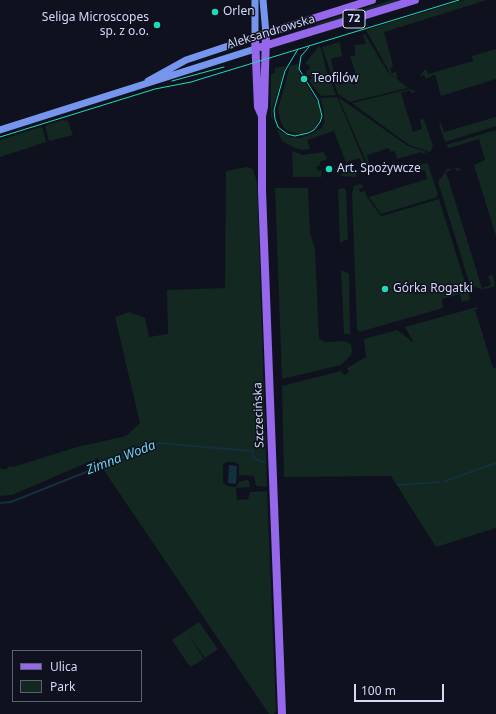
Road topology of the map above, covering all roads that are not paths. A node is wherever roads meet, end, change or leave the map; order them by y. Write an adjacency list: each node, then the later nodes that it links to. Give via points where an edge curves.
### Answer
1 (255, 0): 6 (main road, Szczecińska)
2 (263, 0): 5 (main road, Szczecińska)
3 (372, 0): 5 (main road, Aleksandrowska / 72)
4 (415, 0): 7 (main road, Aleksandrowska / 72)
5 (266, 34): 6 (main road, Aleksandrowska / 72); 7 (main road, Szczecińska)
6 (255, 37): 8 (main road, Szczecińska); 9 (main road, Aleksandrowska / 72, via 183,61)
7 (265, 46): 8 (main road, Aleksandrowska / 72); 10 (main road, Szczecińska)
8 (255, 49): 9 (main road, Aleksandrowska / 72); 10 (main road, Szczecińska, via 258,107)
9 (135, 88): 11 (main road, Aleksandrowska / 72)
10 (262, 116): 12 (main road, Szczecińska, via 262,193)
11 (0, 130)
12 (282, 714)

